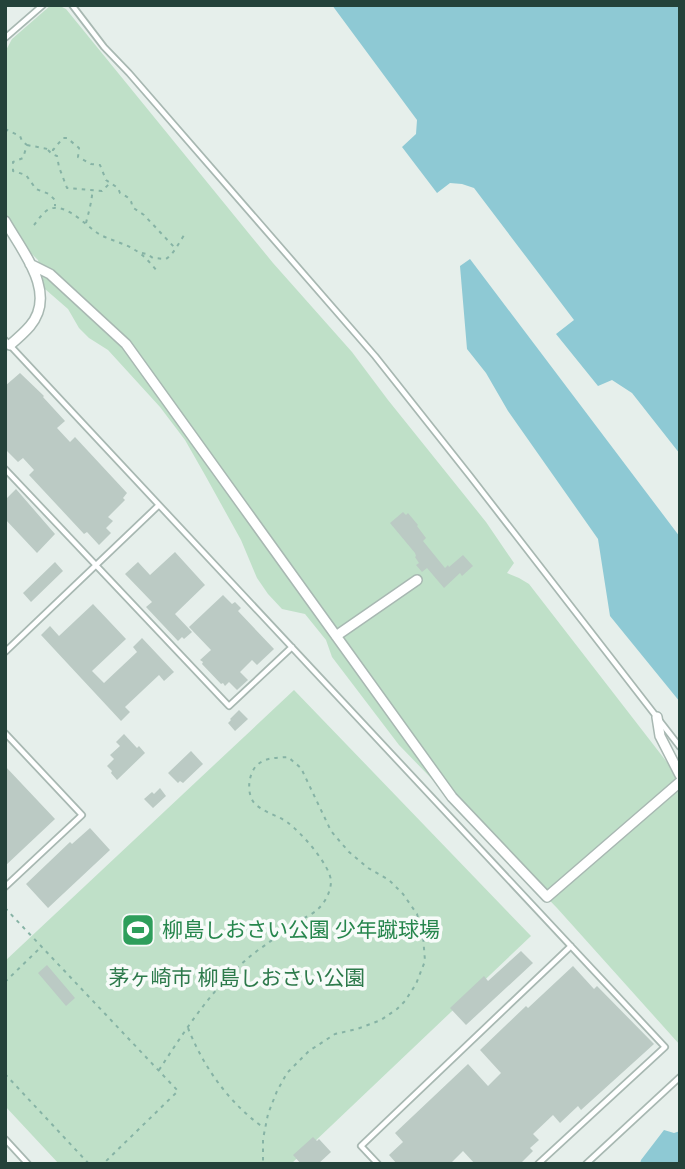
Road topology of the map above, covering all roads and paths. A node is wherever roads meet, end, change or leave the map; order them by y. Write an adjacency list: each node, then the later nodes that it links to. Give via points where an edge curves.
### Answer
1 (43, 5): 3 (lane)
2 (72, 5): 26 (lane, via 375,356)
3 (5, 38)
4 (5, 128): 5 (path)
5 (27, 145): 6 (path); 9 (path, via 23,158 13,162 13,171 26,175 36,189 49,194)
6 (48, 149): 7 (path, via 67,138 79,148 78,157 100,165); 8 (path, via 57,156 67,188)
7 (110, 183): 8 (path, via 102,191); 14 (path, via 129,197 132,208)
8 (92, 190): 11 (path)
9 (55, 207): 11 (path); 12 (path)
10 (5, 221): 16 (street)
11 (86, 224): 15 (path)
12 (34, 225)
13 (186, 234): 14 (path)
14 (175, 248): 15 (path, via 166,259)
15 (141, 254): 17 (path)
16 (30, 264): 18 (street, via 42,293 41,303 31,326); 23 (street, via 50,274 126,344)
17 (158, 272)
18 (7, 345): 20 (lane)
19 (5, 469): 21 (lane)
20 (159, 505): 21 (lane); 24 (lane)
21 (96, 565): 24 (lane, via 229,706); 25 (lane)
22 (418, 580): 23 (street)
23 (337, 636): 30 (street, via 452,797 547,897)
24 (292, 647): 33 (lane)
25 (5, 652)
26 (657, 717): 28 (lane); 29 (street, via 660,736)
27 (5, 733): 31 (lane, via 82,815)
28 (680, 747)
29 (680, 775)
30 (680, 782)
31 (5, 887)
32 (5, 908): 34 (path)
33 (571, 946): 46 (lane, via 361,1146); 47 (lane, via 665,1047)
34 (42, 947): 35 (path); 37 (path)
35 (5, 982)
36 (187, 1027): 37 (path); 40 (path, via 212,1075); 40 (path, via 222,983 257,951 318,909 329,893 331,879 309,842 253,802 249,789 257,765 270,758 288,757 301,768 331,831 349,852 389,880 417,915 425,961 416,984 397,1009 357,1030 335,1034 287,1073)
37 (159, 1070): 44 (path, via 178,1091)
38 (5, 1074): 43 (path)
39 (680, 1077): 48 (lane)
40 (265, 1129): 45 (path)
41 (5, 1139): 42 (lane)
42 (28, 1164)
43 (89, 1164)
44 (103, 1164)
45 (263, 1164)
46 (378, 1164)
47 (538, 1164)
48 (586, 1164)

